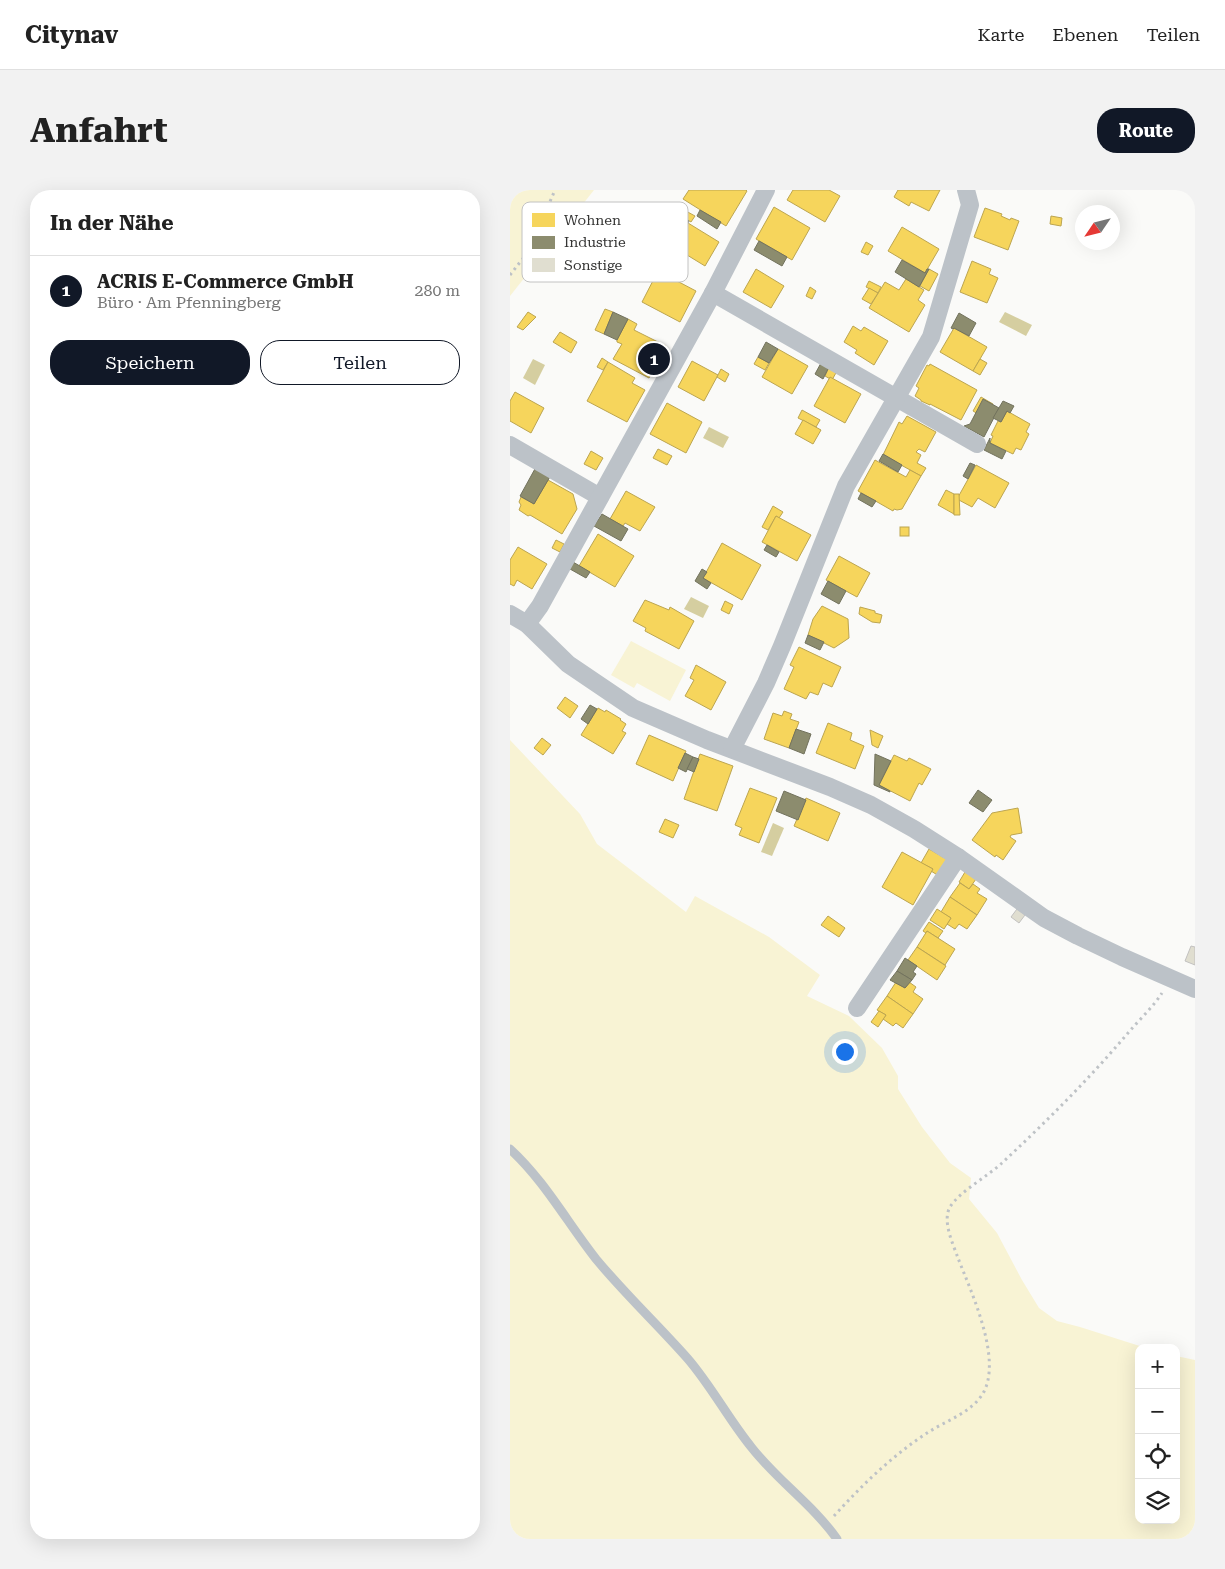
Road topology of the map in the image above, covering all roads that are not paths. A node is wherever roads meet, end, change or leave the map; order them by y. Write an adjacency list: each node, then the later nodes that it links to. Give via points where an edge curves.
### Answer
1 (766, 190): 3 (street)
2 (966, 190): 4 (street, via 970,205 931,337)
3 (713, 293): 4 (street); 7 (street)
4 (897, 398): 5 (street); 10 (street, via 846,486 766,683)
5 (977, 444)
6 (510, 445): 7 (street)
7 (600, 497): 9 (street)
8 (510, 614): 9 (street)
9 (527, 624): 10 (street, via 568,664 633,708)
10 (732, 749): 11 (street, via 871,806)
11 (958, 857): 12 (street, via 1044,918); 13 (street)
12 (1195, 989)
13 (857, 1008)
14 (510, 1148): 15 (lane, via 626,1294 688,1359 752,1448)
15 (837, 1539)

